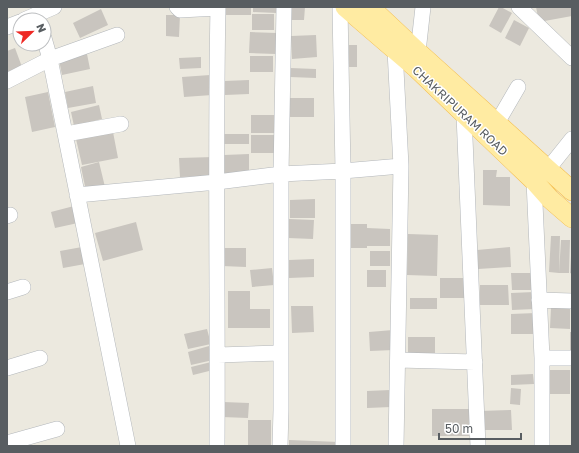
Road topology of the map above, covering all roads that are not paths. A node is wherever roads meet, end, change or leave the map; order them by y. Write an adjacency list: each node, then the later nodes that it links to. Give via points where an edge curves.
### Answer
1 (54, 7): 10 (street)
2 (177, 7): 9 (street, via 180,10)
3 (284, 7): 26 (street)
4 (340, 7): 25 (street)
5 (345, 7): 12 (main road, CHAKRIPURAM ROAD)
6 (370, 7): 14 (main road, CHAKRIPURAM ROAD)
7 (423, 7): 14 (street)
8 (519, 7): 15 (street)
9 (218, 8): 28 (street)
10 (42, 12)
11 (117, 35): 16 (street)
12 (395, 50): 19 (main road, CHAKRIPURAM ROAD); 24 (street)
13 (48, 52): 16 (street)
14 (418, 52): 20 (main road, CHAKRIPURAM ROAD)
15 (572, 58)
16 (50, 59): 17 (street); 22 (street)
17 (7, 81)
18 (518, 87): 20 (street)
19 (464, 115): 27 (main road, CHAKRIPURAM ROAD); 42 (street)
20 (497, 123): 27 (main road, CHAKRIPURAM ROAD)
21 (121, 124): 22 (street)
22 (66, 134): 30 (street)
23 (572, 139): 27 (street)
24 (401, 166): 25 (street); 41 (street)
25 (343, 171): 26 (street); 49 (street)
26 (281, 174): 28 (street); 36 (street)
27 (541, 175): 29 (main road, CHAKRIPURAM ROAD); 31 (main road, CHAKRIPURAM ROAD, via 550,198); 34 (street)
28 (217, 182): 30 (street); 37 (street)
29 (572, 191)
30 (77, 195): 46 (street)
31 (572, 218)
32 (24, 287): 33 (street)
33 (7, 292)
34 (539, 300): 35 (street); 39 (street)
35 (572, 300)
36 (281, 353): 37 (street); 48 (street)
37 (218, 355): 47 (street)
38 (40, 358): 43 (street)
39 (542, 358): 40 (street); 52 (street)
40 (572, 358)
41 (398, 360): 42 (street); 50 (street)
42 (475, 362): 51 (street)
43 (7, 368)
44 (57, 429): 45 (street)
45 (7, 443)
46 (128, 446)
47 (217, 446)
48 (280, 446)
49 (343, 446)
50 (396, 446)
51 (478, 446)
52 (542, 446)

